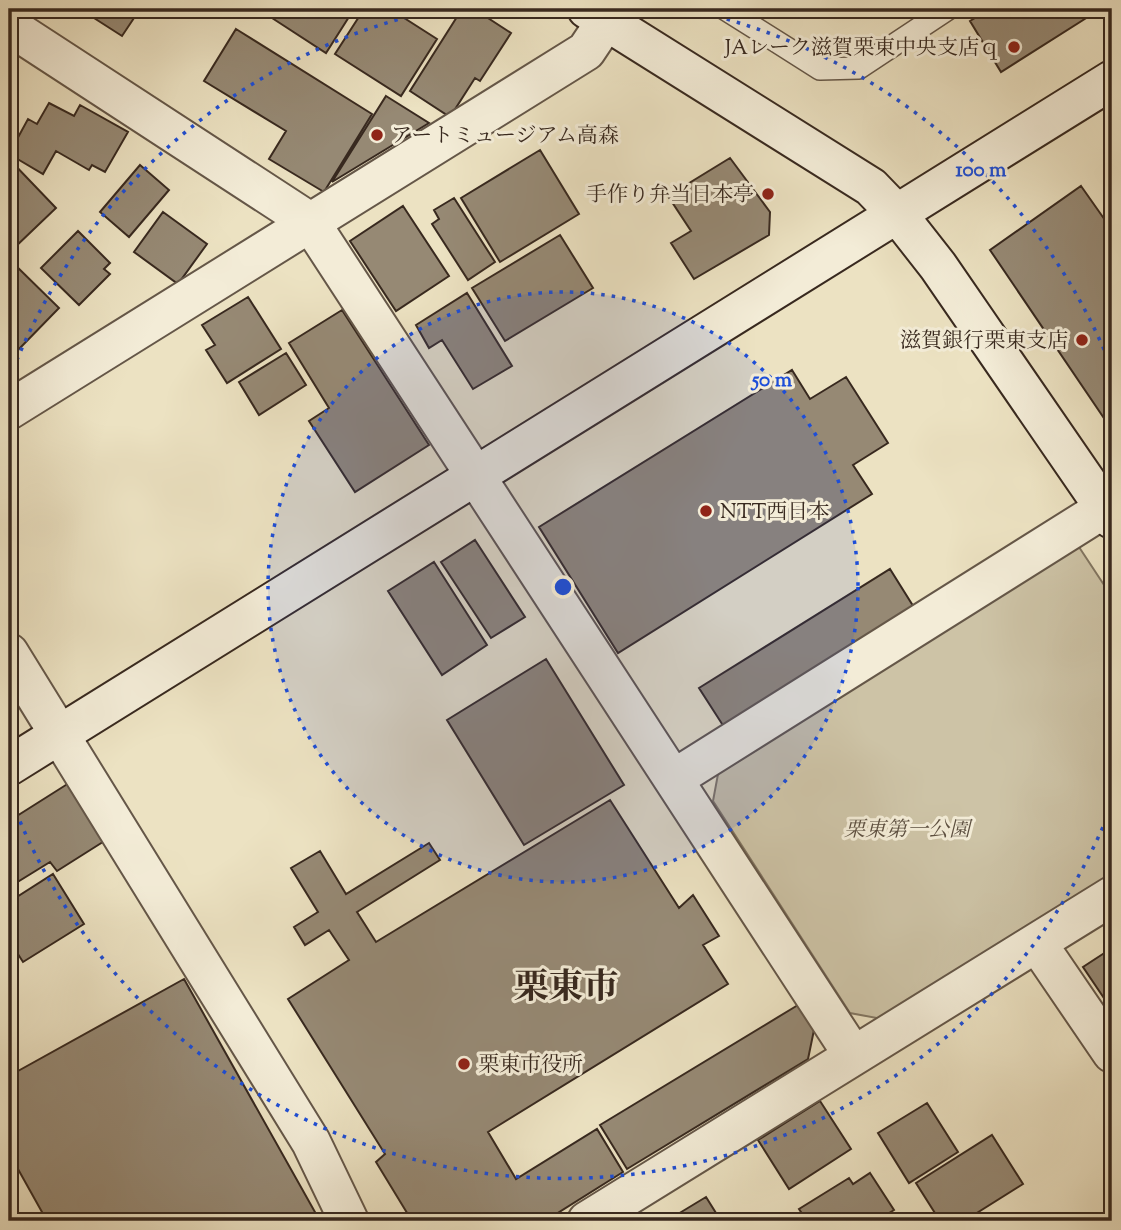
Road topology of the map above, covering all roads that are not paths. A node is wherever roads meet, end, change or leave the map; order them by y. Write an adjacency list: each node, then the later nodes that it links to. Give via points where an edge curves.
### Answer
1 (948, 9): 2 (lane, via 859,68 820,69)
2 (729, 10)
3 (597, 15): 6 (street, via 871,187); 7 (street, via 586,51)
4 (9, 26): 7 (street)
5 (1112, 80): 6 (street)
6 (898, 215): 9 (street); 10 (street)
7 (310, 222): 8 (street); 9 (street)
8 (9, 410)
9 (478, 476): 12 (street); 14 (street)
10 (1109, 514): 14 (street)
11 (9, 653): 12 (street)
12 (59, 735): 13 (street); 19 (street, via 312,1142)
13 (9, 766)
14 (675, 778): 18 (street)
15 (1112, 896): 16 (street)
16 (1037, 943): 17 (street); 18 (street)
17 (1112, 1053)
18 (853, 1055): 20 (street)
19 (349, 1221)
20 (587, 1221)

